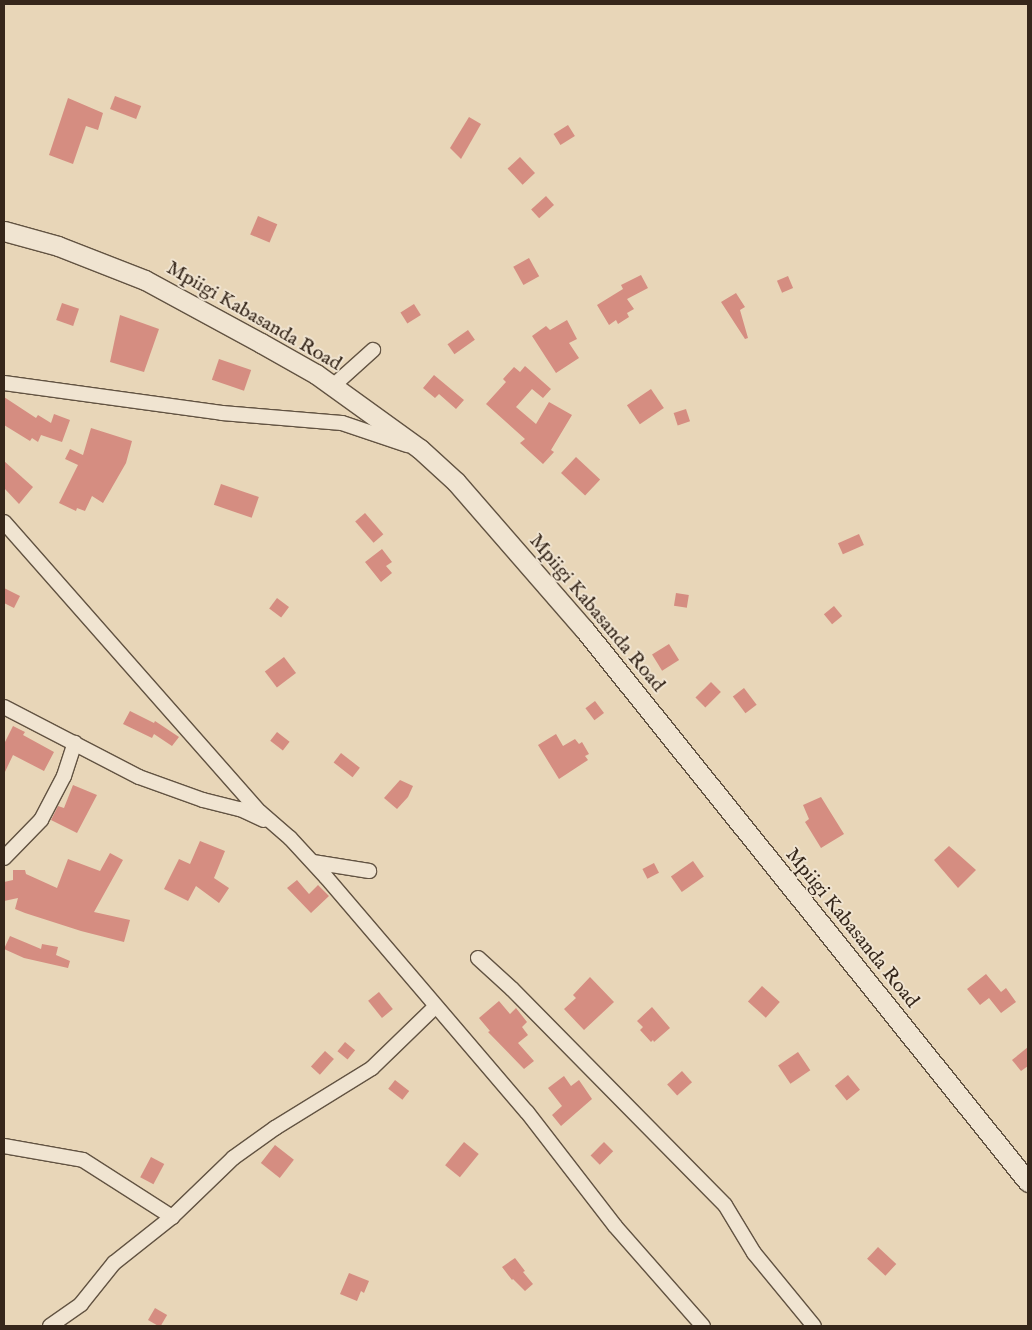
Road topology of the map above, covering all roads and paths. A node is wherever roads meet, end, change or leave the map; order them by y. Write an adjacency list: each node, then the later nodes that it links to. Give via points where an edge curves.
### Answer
1 (4, 231): 4 (main road, Mpiigi Kabasanda Road, via 58,246 145,280)
2 (373, 350): 4 (street)
3 (4, 383): 5 (street, via 222,413 342,423)
4 (333, 386): 5 (main road, Mpiigi Kabasanda Road)
5 (420, 449): 16 (main road, Mpiigi Kabasanda Road, via 456,482 584,629)
6 (4, 522): 9 (street)
7 (4, 707): 8 (street)
8 (75, 743): 9 (street, via 139,777 202,800 240,809); 10 (street, via 64,776 41,820)
9 (272, 823): 11 (street)
10 (4, 858)
11 (313, 862): 12 (street); 14 (street)
12 (369, 871)
13 (478, 958): 20 (street, via 725,1205 754,1254)
14 (435, 1007): 17 (street, via 372,1068 233,1158); 19 (street, via 526,1112 615,1226)
15 (4, 1146): 17 (street, via 83,1160)
16 (1028, 1182)
17 (172, 1218): 18 (street, via 114,1263 81,1304)
18 (50, 1326)
19 (703, 1326)
20 (814, 1326)

